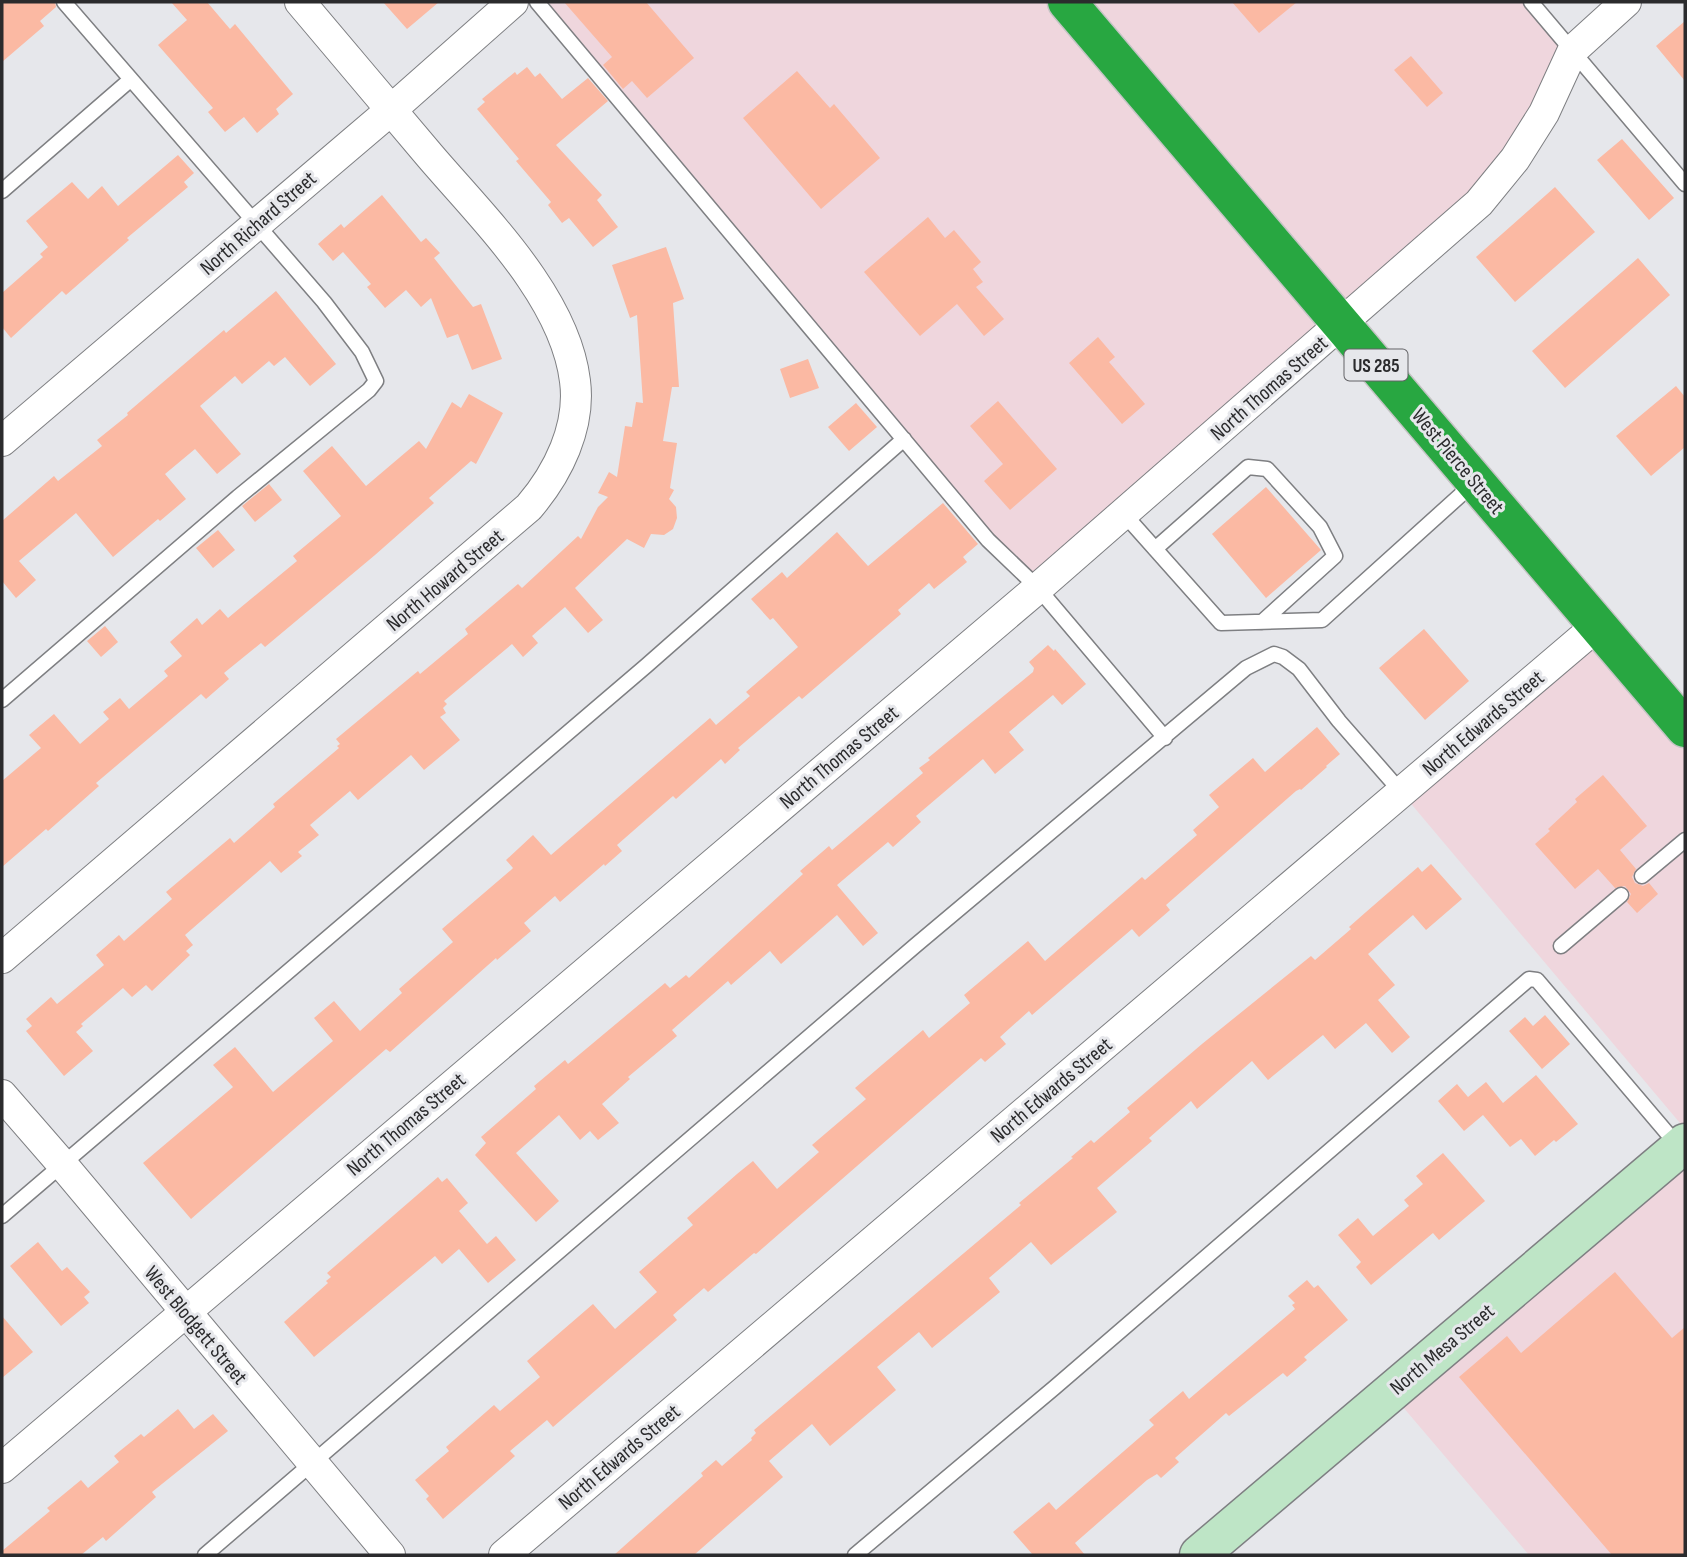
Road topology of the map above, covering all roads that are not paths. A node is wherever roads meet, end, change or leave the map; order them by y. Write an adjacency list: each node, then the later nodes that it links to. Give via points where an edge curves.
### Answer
1 (64, 2): 9 (lane)
2 (300, 2): 10 (street, North Howard Street)
3 (513, 2): 10 (street, North Richard Street)
4 (537, 2): 15 (lane)
5 (1067, 2): 14 (highway, West Pierce Street / US 285)
6 (1531, 2): 8 (lane)
7 (1626, 2): 8 (street, North Thomas Street)
8 (1573, 50): 11 (lane); 14 (street, North Thomas Street, via 1544,113 1479,203)
9 (130, 80): 12 (lane); 13 (lane)
10 (391, 110): 13 (street, North Richard Street); 31 (street, North Howard Street, via 509,251 554,314 571,363 576,400 559,465 544,489 506,529)
11 (1685, 184)
12 (2, 191)
13 (256, 224): 16 (street, North Richard Street); 23 (lane, via 324,302 362,352 376,381)
14 (1342, 324): 17 (highway, West Pierce Street / US 285); 18 (street, North Thomas Street)
15 (904, 439): 20 (lane, via 988,540); 34 (lane, via 646,666)
16 (2, 442)
17 (1475, 482): 21 (lane, via 1322,620); 22 (highway, West Pierce Street / US 285)
18 (1124, 514): 19 (lane); 20 (street, North Thomas Street)
19 (1154, 549): 21 (lane, via 1221,624); 21 (lane, via 1248,467 1267,469 1320,527 1335,556)
20 (1038, 588): 25 (lane); 36 (street, North Thomas Street)
21 (1262, 622)
22 (1598, 625): 24 (highway, West Pierce Street / US 285); 26 (street, North Edwards Street)
23 (2, 700)
24 (1685, 728)
25 (1165, 738): 26 (lane, via 1247,668 1274,654 1283,656); 37 (lane, via 906,954)
26 (1402, 793): 41 (street, North Edwards Street)
27 (1685, 840): 28 (lane)
28 (1642, 876)
29 (1621, 895): 30 (lane)
30 (1561, 946)
31 (2, 958)
32 (2, 1096): 34 (street, West Blodgett Street)
33 (1682, 1145): 42 (lane, via 1537,980 1529,979); 43 (street, North Mesa Street)
34 (62, 1164): 35 (lane); 36 (street, West Blodgett Street)
35 (2, 1216)
36 (185, 1312): 37 (street, West Blodgett Street); 38 (street, North Thomas Street)
37 (313, 1464): 39 (lane); 40 (street, West Blodgett Street)
38 (2, 1468)
39 (205, 1555)
40 (390, 1555)
41 (504, 1555)
42 (855, 1555)
43 (1199, 1555)

